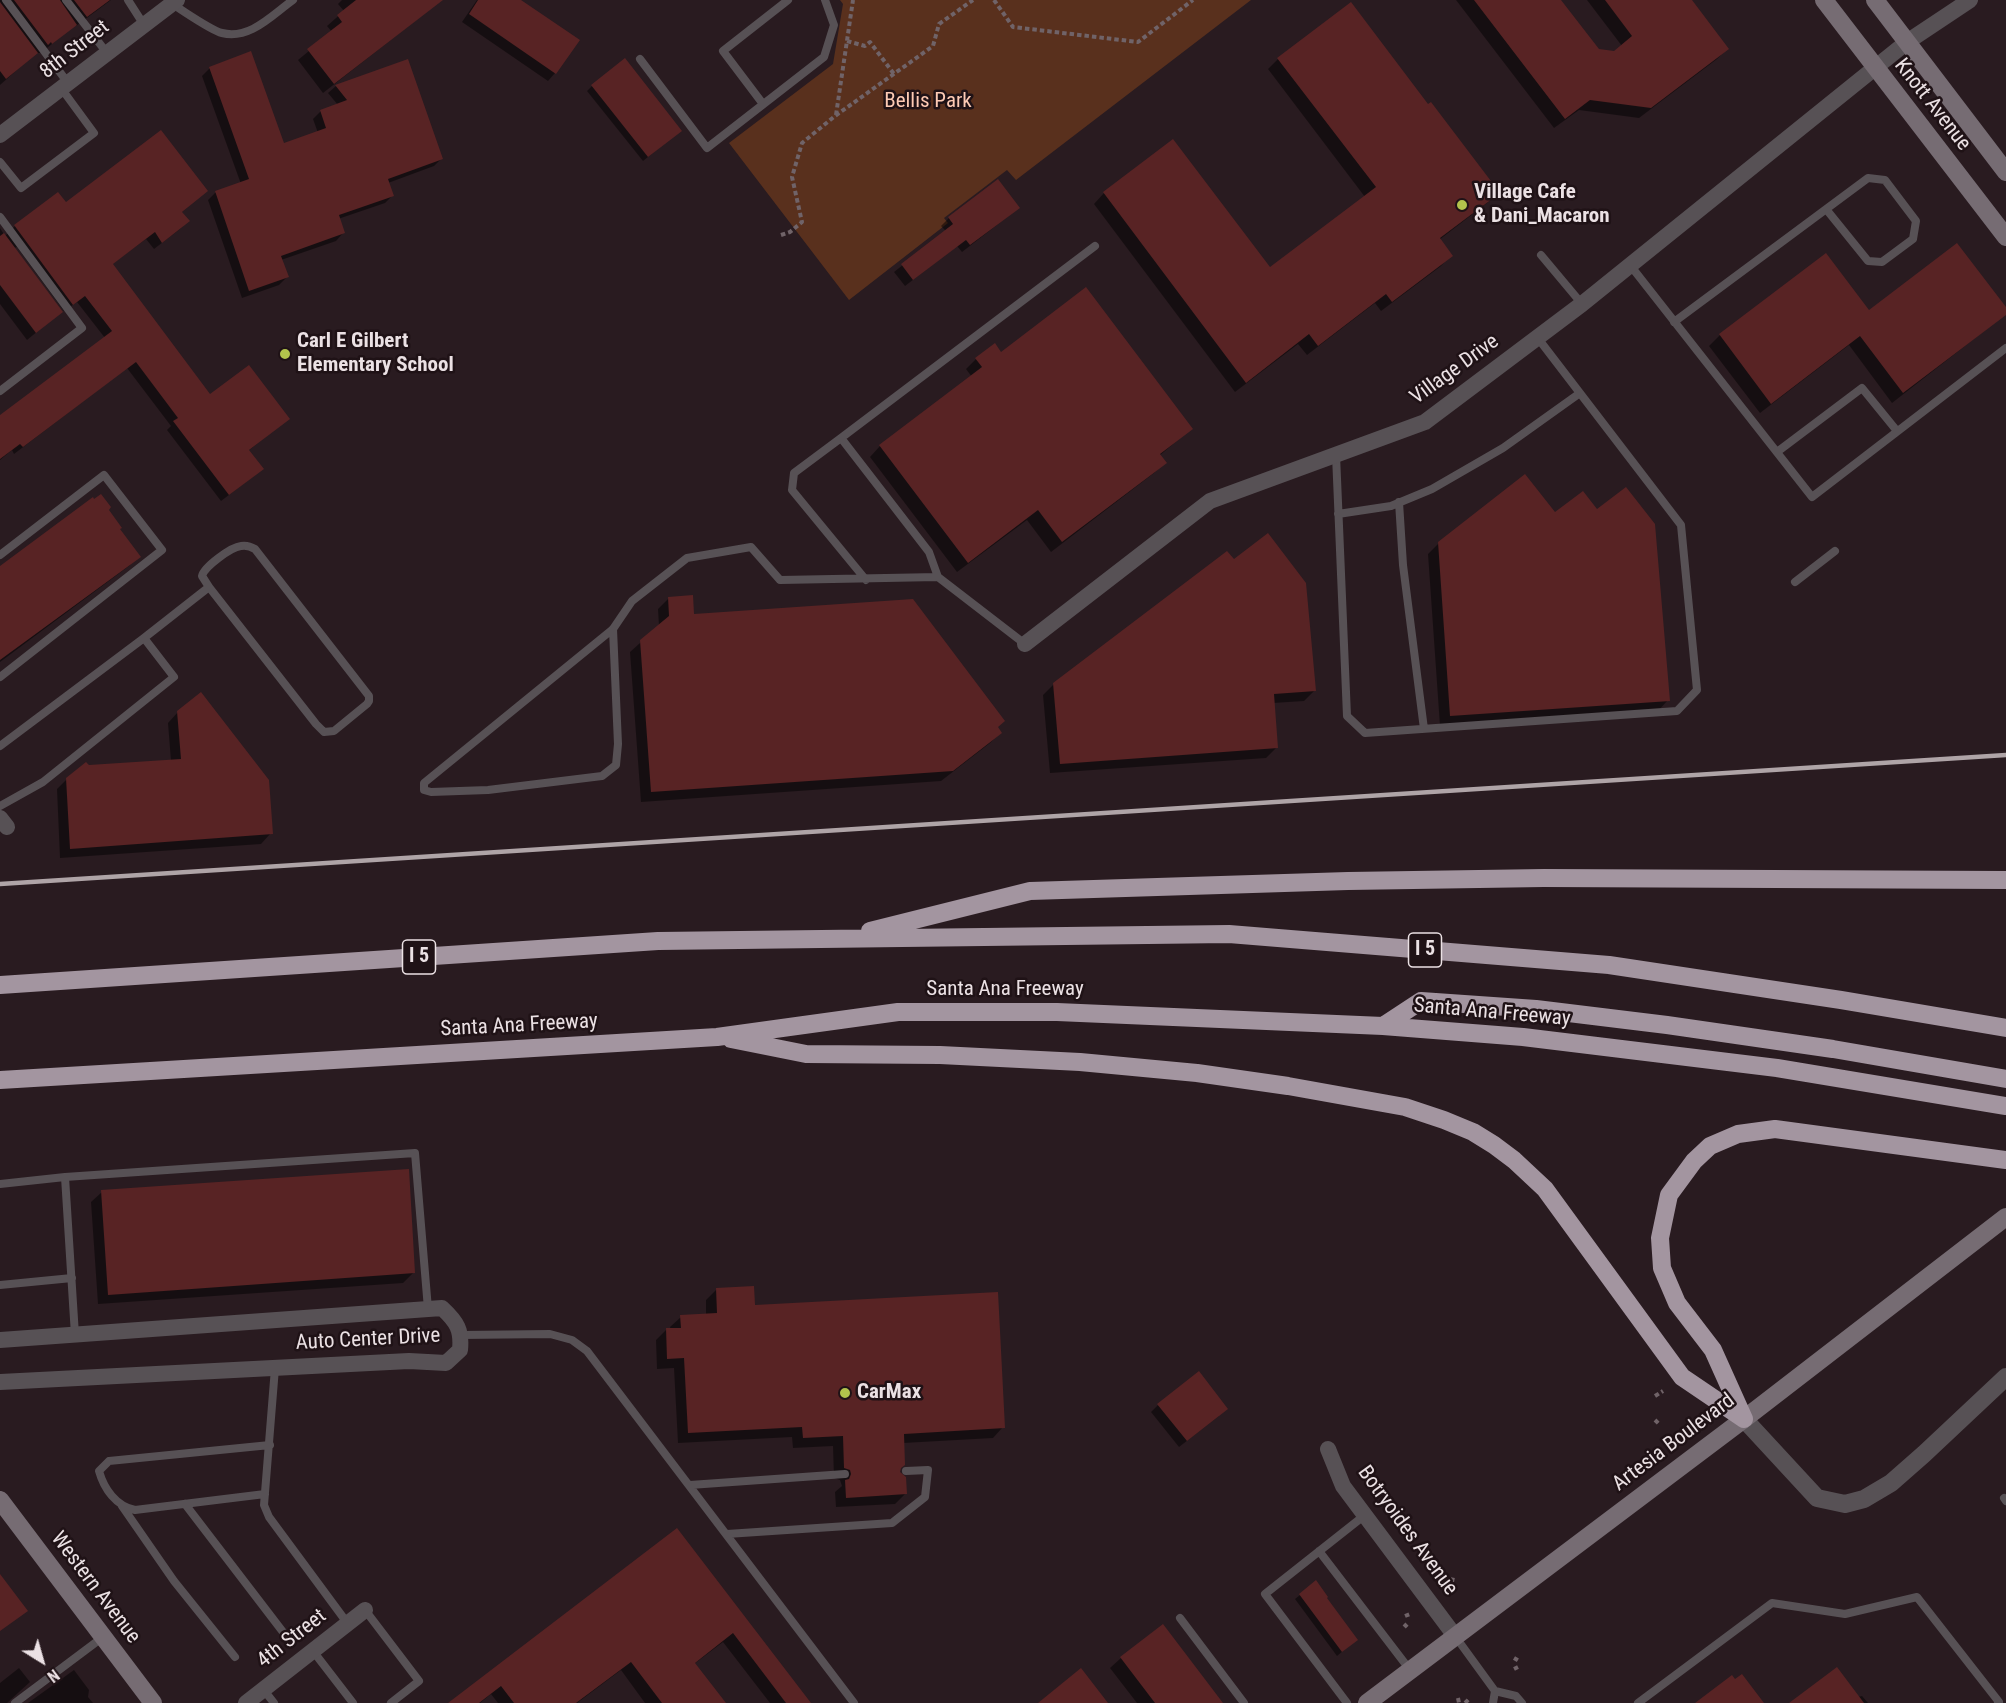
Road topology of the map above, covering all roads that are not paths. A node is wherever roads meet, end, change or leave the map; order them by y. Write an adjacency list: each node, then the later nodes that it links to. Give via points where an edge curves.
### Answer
1 (6, 0): 16 (lane)
2 (66, 0): 13 (lane)
3 (128, 0): 11 (lane)
4 (292, 0): 10 (lane, via 255,28 240,34 220,33)
5 (788, 0): 17 (lane, via 723,51)
6 (825, 0): 17 (lane, via 834,25 824,57)
7 (1824, 0): 15 (main road, Knott Avenue)
8 (1875, 0): 12 (main road, Knott Avenue)
9 (1970, 0): 12 (street, Village Drive)
10 (174, 2): 11 (street, 8th Street)
11 (144, 25): 13 (street, 8th Street)
12 (1907, 42): 15 (street, Village Drive); 20 (main road, Knott Avenue)
13 (107, 53): 16 (street, 8th Street)
14 (640, 59): 17 (lane, via 706,148)
15 (1875, 69): 23 (main road, Knott Avenue); 26 (street, Village Drive)
16 (64, 86): 18 (street, 8th Street); 19 (lane, via 94,133 21,188)
17 (763, 104)
18 (0, 135)
19 (0, 162)
20 (2006, 172)
21 (1826, 209): 21 (lane, via 1868,178 1884,180 1916,221 1913,239 1882,262 1868,261); 28 (lane)
22 (0, 218): 31 (lane, via 82,328)
23 (2006, 237)
24 (1095, 246): 34 (lane)
25 (1542, 255): 27 (lane)
26 (1630, 265): 27 (street, Village Drive); 28 (lane)
27 (1582, 304): 29 (street, Village Drive)
28 (1674, 322): 35 (lane)
29 (1537, 338): 32 (lane); 36 (street, Village Drive, via 1425,422)
30 (2006, 348): 33 (lane)
31 (0, 391)
32 (1580, 393): 37 (lane, via 1503,448 1432,489); 49 (lane, via 1681,525 1697,690 1677,711)
33 (1897, 431): 35 (lane, via 1863,388); 35 (lane, via 1812,497)
34 (841, 438): 41 (lane, via 929,552); 42 (lane, via 794,472 792,490)
35 (1777, 452)
36 (1336, 455): 38 (lane); 47 (street, Village Drive, via 1210,501)
37 (1399, 502): 38 (lane); 49 (lane)
38 (1338, 514): 49 (lane, via 1347,716 1365,733)
39 (1835, 550): 43 (lane)
40 (0, 555): 48 (lane, via 104,475 162,550)
41 (938, 578): 42 (lane); 47 (lane)
42 (866, 580): 45 (lane, via 780,580 752,547 687,558 632,601)
43 (1795, 582)
44 (209, 587): 44 (lane, via 324,732 334,731 367,704 369,696 255,549 238,546 209,565 202,576); 46 (lane)
45 (613, 629): 45 (lane, via 424,783 424,790 488,790 602,776 616,765)
46 (144, 638): 50 (lane); 51 (lane, via 174,677 43,782)
47 (1025, 644)
48 (0, 676)
49 (1424, 729)
50 (0, 746)
51 (0, 806)
52 (2006, 880): 53 (highway, via 1544,878 1030,891)
53 (839, 938): 54 (highway, I 5, via 658,941); 56 (highway, I 5, via 1241,935 1608,965)
54 (0, 985)
55 (1383, 1026): 57 (highway, Santa Ana Freeway, via 1057,1012 898,1012); 58 (highway, via 1421,1001 1536,1009 1667,1024); 60 (highway, Santa Ana Freeway, via 1523,1037 1766,1066)
56 (2006, 1028)
57 (717, 1037): 59 (highway, Santa Ana Freeway); 74 (highway, via 806,1054 940,1055 1197,1073 1405,1107 1444,1120 1494,1145 1545,1189 1682,1377)
58 (2006, 1079)
59 (0, 1080)
60 (2006, 1106)
61 (2006, 1160): 74 (highway, via 1785,1130 1750,1131 1710,1146 1669,1195 1660,1238 1662,1268 1677,1303 1713,1350)
62 (65, 1177): 63 (lane); 65 (lane); 67 (lane, via 415,1153)
63 (0, 1184)
64 (2006, 1217): 74 (main road, Artesia Boulevard)
65 (72, 1278): 66 (lane); 68 (lane)
66 (0, 1285)
67 (428, 1309): 68 (street, Auto Center Drive); 69 (street, Auto Center Drive, via 442,1308)
68 (75, 1335): 70 (street, Auto Center Drive)
69 (461, 1335): 71 (street, Auto Center Drive, via 460,1350 446,1363 409,1361); 79 (lane, via 550,1334 572,1340 587,1351)
70 (0, 1340)
71 (275, 1368): 73 (street, Auto Center Drive); 75 (lane)
72 (2006, 1377): 74 (street, via 1891,1483 1864,1499 1845,1504 1817,1498)
73 (0, 1382)
74 (1744, 1419): 92 (main road, Artesia Boulevard)
75 (270, 1444): 80 (lane); 82 (lane, via 109,1461 99,1471 102,1482)
76 (1328, 1449): 84 (street, Botryoides Avenue, via 1343,1486)
77 (906, 1471): 85 (lane, via 928,1470 925,1497 892,1523)
78 (844, 1474): 79 (lane)
79 (690, 1485): 85 (lane)
80 (265, 1494): 81 (lane); 89 (lane, via 269,1517)
81 (185, 1504): 82 (lane, via 135,1510); 90 (lane)
82 (122, 1506): 94 (lane)
83 (2, 1507): 91 (main road, Western Avenue)
84 (1365, 1515): 86 (lane); 92 (street, Botryoides Avenue)
85 (727, 1534): 104 (lane)
86 (1319, 1551): 95 (lane); 106 (lane, via 1265,1594)
87 (365, 1610): 89 (street, 4th Street); 103 (lane, via 419,1681)
88 (1180, 1618): 105 (lane)
89 (348, 1624): 93 (street, 4th Street)
90 (283, 1632)
91 (103, 1636): 98 (lane); 99 (main road, Western Avenue)
92 (1455, 1636): 95 (main road, Artesia Boulevard); 97 (lane)
93 (313, 1651): 96 (street, 4th Street); 102 (lane)
94 (234, 1658)
95 (1411, 1670): 107 (main road, Artesia Boulevard)
96 (263, 1689): 100 (street, 4th Street); 101 (lane)
97 (1495, 1691): 108 (lane); 109 (lane, via 1516,1696)
98 (15, 1703)
99 (153, 1703)
100 (246, 1703)
101 (274, 1703)
102 (353, 1703)
103 (391, 1703)
104 (854, 1703)
105 (1244, 1703)
106 (1347, 1703)
107 (1367, 1703)
108 (1492, 1703)
109 (1522, 1703)
110 (1638, 1703): 111 (lane, via 1772,1603 1845,1614 1917,1598)
111 (1998, 1703)

